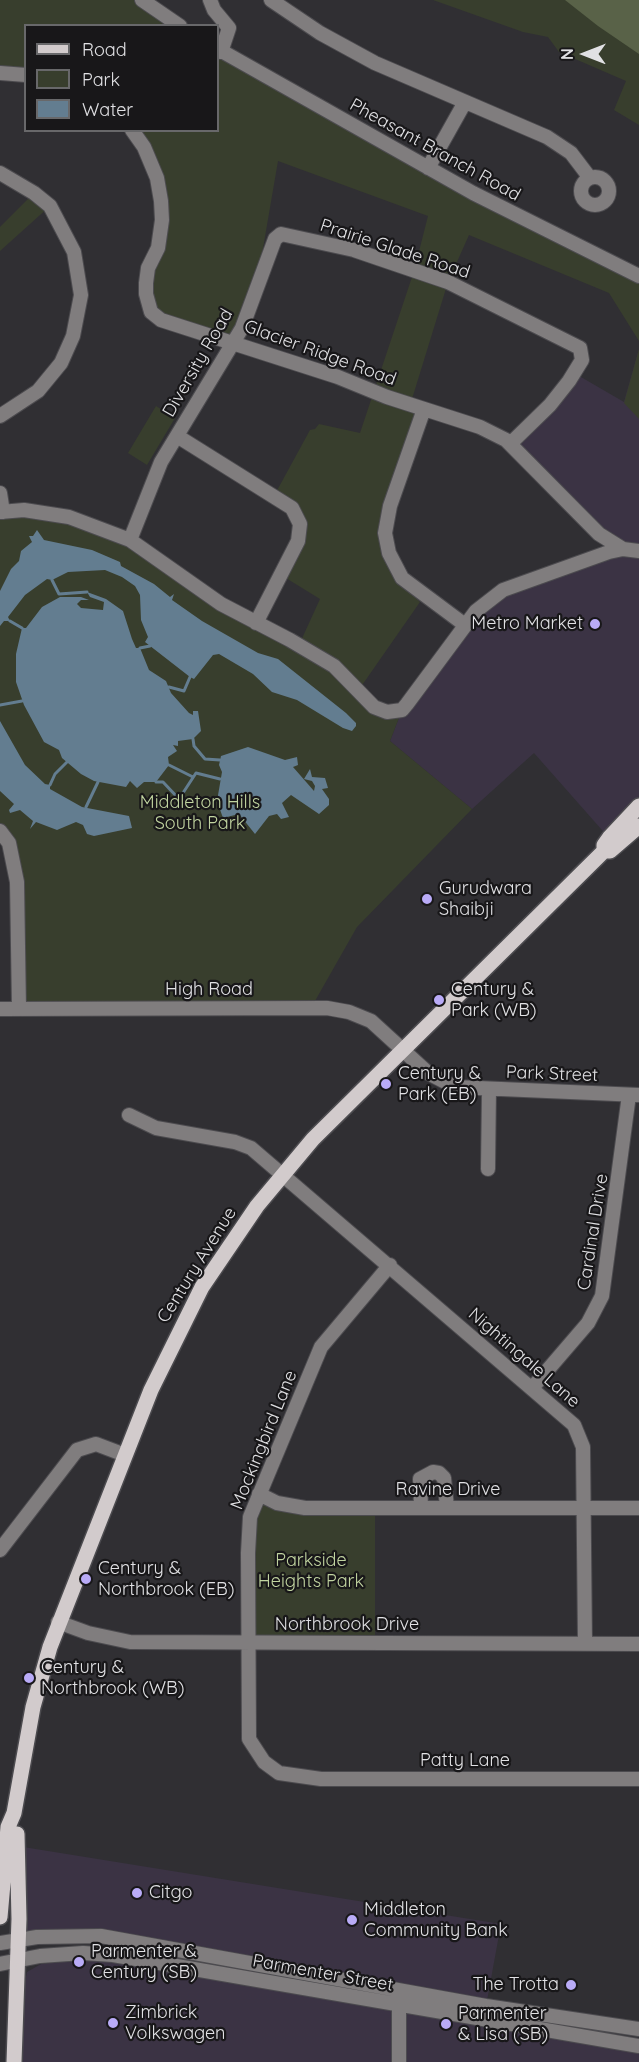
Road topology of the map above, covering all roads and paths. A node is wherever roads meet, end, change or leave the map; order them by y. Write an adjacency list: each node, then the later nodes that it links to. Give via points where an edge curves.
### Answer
1 (142, 0): 4 (street)
2 (210, 0): 5 (street, via 229,28)
3 (271, 0): 8 (street, via 375,63)
4 (177, 24)
5 (219, 50): 10 (street, Pheasant Branch Road)
6 (0, 73): 7 (street)
7 (24, 75)
8 (465, 102): 10 (street); 12 (street, via 547,137 571,153)
9 (133, 132): 15 (street, Glacier Ridge Road, via 157,178 161,201 158,248 146,283 151,312 161,320)
10 (428, 168): 14 (street, Pheasant Branch Road)
11 (0, 173): 17 (street, via 50,206 74,252 81,295 73,336 61,363 39,391)
12 (590, 178)
13 (279, 236): 15 (street, Diversity Road); 19 (street, Prairie Glade Road, via 295,235 354,250 448,282 580,348 582,360 568,381 550,405)
14 (639, 276)
15 (234, 341): 16 (street, Glacier Ridge Road); 18 (street, Diversity Road)
16 (424, 409): 19 (street, Glacier Ridge Road, via 480,427); 26 (street, via 390,506 385,534 389,553 402,578)
17 (0, 417)
18 (177, 436): 22 (street, Diversity Road, via 161,462); 25 (street, via 292,508 300,524 298,541)
19 (510, 444): 23 (street, Glacier Ridge Road, via 599,534)
20 (0, 494): 21 (street)
21 (2, 512): 22 (street, via 24,510 69,517)
22 (130, 540): 25 (street, via 221,604)
23 (623, 549): 24 (street); 26 (street, via 503,590 476,611)
24 (639, 551)
25 (256, 623): 26 (street, via 334,666 374,708 387,712 402,710)
26 (465, 626)
27 (639, 806): 30 (main road, Century Avenue, via 609,838)
28 (639, 826): 30 (main road, Century Avenue)
29 (0, 831): 32 (street, via 9,843 16,882)
30 (604, 851): 33 (main road, Century Avenue)
31 (0, 1009): 32 (street, High Road)
32 (20, 1009): 33 (street, High Road, via 327,1008 359,1015 384,1031)
33 (403, 1050): 34 (street, Park Street, via 440,1082); 38 (main road, Century Avenue)
34 (489, 1089): 35 (street, Park Street); 37 (street)
35 (634, 1095): 40 (street, Cardinal Drive, via 602,1296 588,1323)
36 (129, 1115): 38 (street, Nightingale Lane, via 156,1128 235,1142 251,1149)
37 (488, 1169)
38 (282, 1175): 39 (street, Nightingale Lane); 41 (main road, Century Avenue, via 202,1287 164,1359)
39 (390, 1266): 40 (street, Nightingale Lane); 42 (street, Mockingbird Lane, via 321,1347)
40 (532, 1387): 43 (street, Nightingale Lane, via 579,1434)
41 (125, 1455): 47 (street, via 96,1444 77,1450); 48 (main road, Century Avenue)
42 (260, 1494): 44 (street, Ravine Drive, via 277,1503 304,1508); 49 (street, Mockingbird Lane, via 249,1521)
43 (585, 1507): 45 (street, Ravine Drive); 46 (street, Ravine Drive); 50 (street, Nightingale Lane)
44 (421, 1508): 45 (street, Ravine Drive); 45 (street, via 420,1479 433,1472 444,1478)
45 (447, 1508)
46 (639, 1508)
47 (0, 1550)
48 (58, 1622): 49 (street, Northbrook Drive, via 130,1642); 54 (main road, Century Avenue, via 33,1707)
49 (249, 1643): 50 (street, Northbrook Drive); 52 (street, Mockingbird Lane, via 249,1739 257,1756 269,1767)
50 (585, 1644): 51 (street, Northbrook Drive)
51 (639, 1644)
52 (292, 1776): 53 (street, Patty Lane)
53 (639, 1779)
54 (14, 1813): 55 (main road, Century Avenue, via 8,1827); 56 (main road, Century Avenue, via 18,1827)
55 (0, 1917)
56 (18, 1939): 57 (street, Parmenter Street); 58 (main road, Century Avenue); 60 (street, Parmenter Street, via 101,1936)
57 (0, 1943)
58 (18, 1959): 59 (street, Parmenter Street); 61 (street, Parmenter Street, via 113,1954); 64 (main road, Century Avenue)
59 (0, 1964)
60 (399, 1990): 61 (street); 62 (street, Parmenter Street)
61 (398, 2005): 63 (street, Parmenter Street); 65 (street)
62 (639, 2029)
63 (639, 2046)
64 (14, 2062)
65 (399, 2062)

